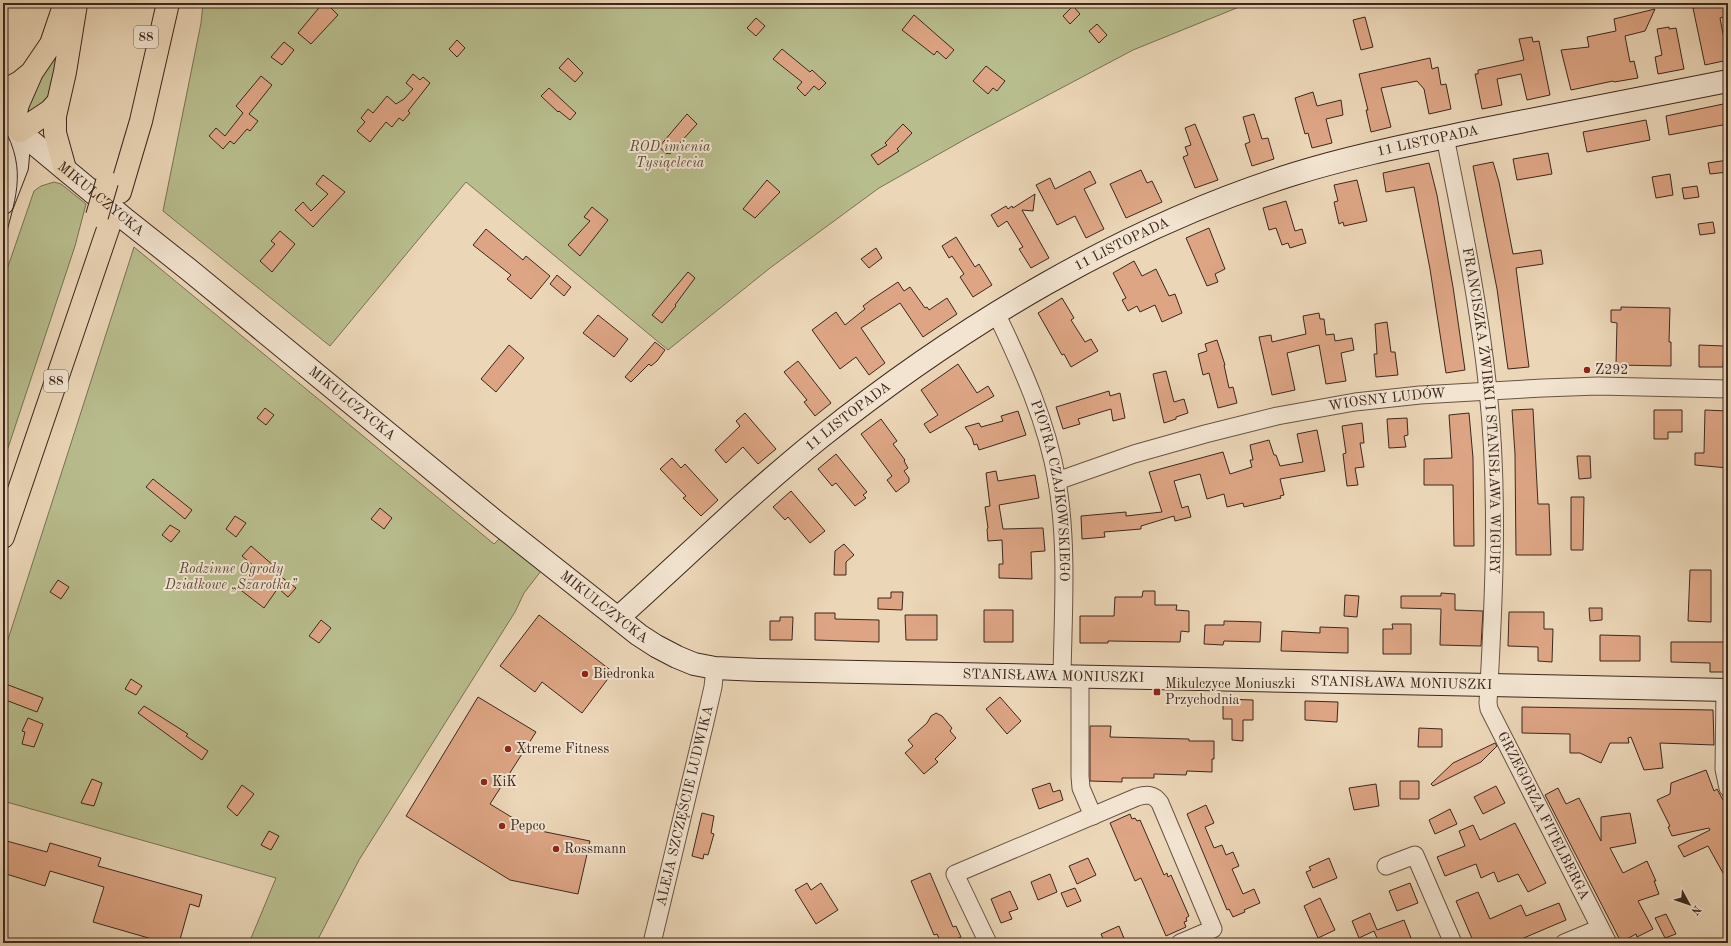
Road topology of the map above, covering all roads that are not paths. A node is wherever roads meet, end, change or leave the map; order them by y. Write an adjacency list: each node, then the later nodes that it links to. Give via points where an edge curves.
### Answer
1 (65, 3): 5 (main road, via 51,44)
2 (76, 3): 8 (main road)
3 (153, 3): 13 (main road, 88, via 127,114)
4 (168, 3): 13 (main road, 88, via 141,120)
5 (32, 72): 7 (main road); 10 (main road, via 18,104 16,116)
6 (1728, 81): 11 (street, 11 LISTOPADA)
7 (3, 91)
8 (58, 102): 10 (main road, via 50,112); 12 (main road, via 55,133)
9 (3, 118): 10 (street, MIKULCZYCKA)
10 (20, 131): 12 (street, MIKULCZYCKA); 14 (street, via 17,167)
11 (1445, 137): 16 (street, 11 LISTOPADA, via 1296,173 1244,191 1125,242 1040,287); 18 (street, FRANCISZKA ŻWIRKI I STANISŁAWA WIGURY, via 1479,313)
12 (65, 169): 22 (street, MIKULCZYCKA, via 496,522)
13 (114, 187): 15 (main road, 88)
14 (3, 203)
15 (103, 221): 20 (main road, 88); 21 (main road, 88)
16 (996, 314): 19 (street, PIOTRA CZAJKOWSKIEGO, via 1034,398); 22 (street, 11 LISTOPADA, via 882,391 819,439 745,502)
17 (1728, 389): 18 (street, WIOSNY LUDÓW, via 1598,386)
18 (1488, 391): 19 (street, WIOSNY LUDÓW, via 1354,402 1277,416 1134,454); 25 (street, FRANCISZKA ŻWIRKI I STANISŁAWA WIGURY, via 1495,555)
19 (1057, 481): 24 (street, PIOTRA CZAJKOWSKIEGO)
20 (3, 490)
21 (3, 537)
22 (618, 618): 23 (street, MIKULCZYCKA, via 656,646 677,657)
23 (715, 668): 24 (street, STANISŁAWA MONIUSZKI); 31 (street, ALEJA SZCZĘŚCIE LUDWIKA, via 705,722)
24 (1071, 677): 25 (street, STANISŁAWA MONIUSZKI); 28 (street, PIOTRA CZAJKOWSKIEGO, via 1081,788)
25 (1489, 686): 26 (street, STANISŁAWA MONIUSZKI); 30 (street, GRZEGORZA FITELBERGA, via 1488,703 1492,716)
26 (1727, 690): 27 (street, via 1724,769)
27 (1728, 788)
28 (1093, 816): 32 (street, via 955,874); 33 (street, via 1144,795 1156,797 1213,929)
29 (1386, 866): 34 (street, via 1415,855)
30 (1600, 928): 35 (street); 36 (street, GRZEGORZA FITELBERGA)
31 (652, 943)
32 (988, 943)
33 (1180, 943)
34 (1453, 943)
35 (1564, 943)
36 (1608, 943)

